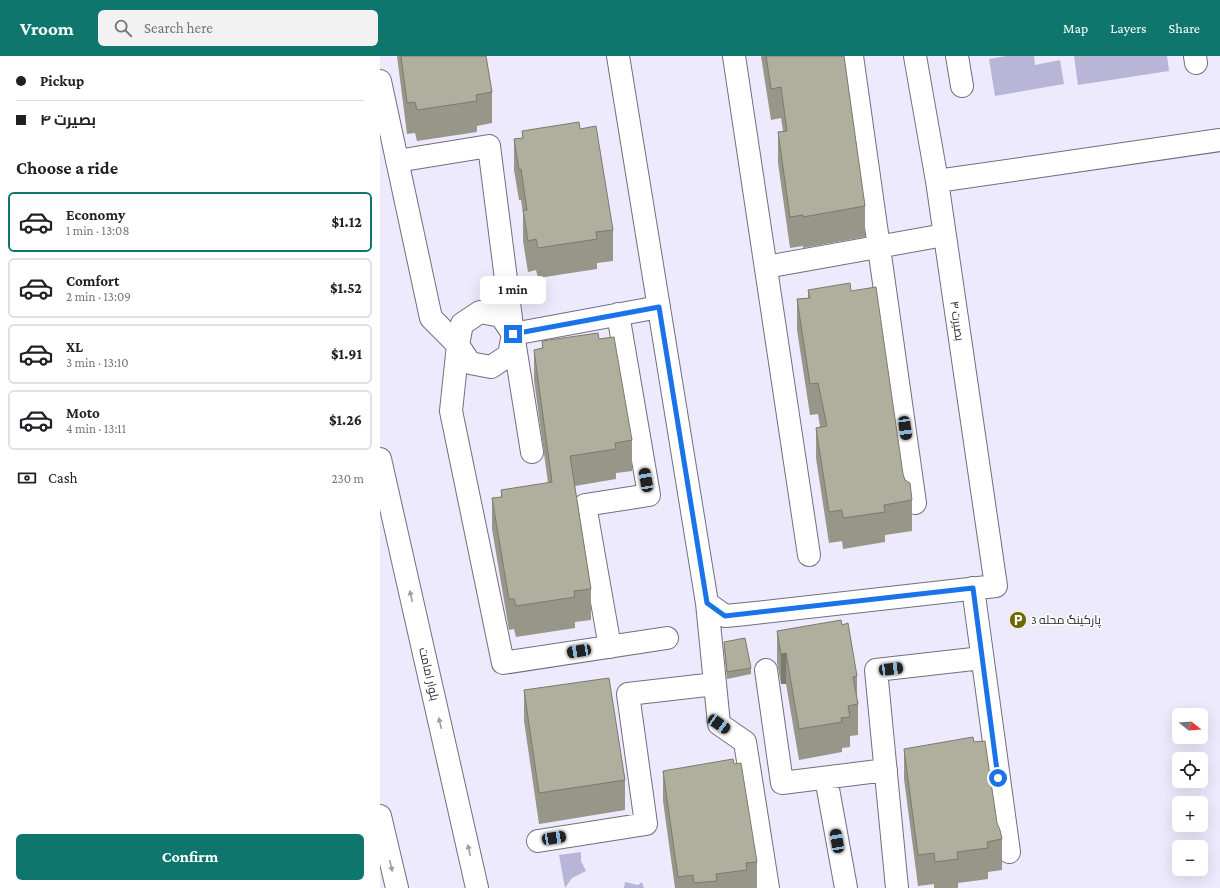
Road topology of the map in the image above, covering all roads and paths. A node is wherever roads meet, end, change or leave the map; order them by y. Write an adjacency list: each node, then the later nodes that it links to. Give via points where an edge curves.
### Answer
1 (618, 56): 14 (street)
2 (734, 56): 13 (street)
3 (852, 56): 12 (street)
4 (915, 56): 10 (street, بصیرت ۴)
5 (957, 56): 7 (street)
6 (380, 81): 9 (street)
7 (962, 86)
8 (1220, 140): 10 (street)
9 (397, 161): 16 (street, via 488,146); 17 (street, via 431,318)
10 (936, 181): 11 (street, بصیرت ۴)
11 (944, 235): 12 (street); 22 (street, بصیرت ۴, via 996,586)
12 (879, 247): 13 (street); 20 (street)
13 (766, 267): 21 (street)
14 (659, 307): 15 (street); 23 (street)
15 (618, 314): 16 (street); 25 (street, via 649,495 585,505)
16 (513, 334): 17 (street, via 508,355 491,367 470,363); 17 (street, via 501,316 480,312 462,324); 18 (street)
17 (458, 345): 25 (street, via 451,411 503,662)
18 (532, 452)
19 (380, 460): 35 (street, بلوار امامت, one-way to 19)
20 (915, 503)
21 (810, 555)
22 (973, 588): 23 (street, via 725,616); 26 (street)
23 (707, 603): 28 (street)
24 (667, 638): 25 (street)
25 (610, 647)
26 (982, 658): 29 (street, via 876,670); 33 (street)
27 (766, 670): 30 (street, via 782,783)
28 (715, 684): 32 (street, via 628,694 646,824); 36 (street, via 719,724 745,742)
29 (886, 770): 30 (street); 38 (street)
30 (826, 778): 37 (street)
31 (380, 816): 34 (street, one-way to 34)
32 (538, 841)
33 (1009, 852)
34 (397, 888)
35 (477, 888)
36 (768, 888)
37 (846, 888)
38 (897, 888)

